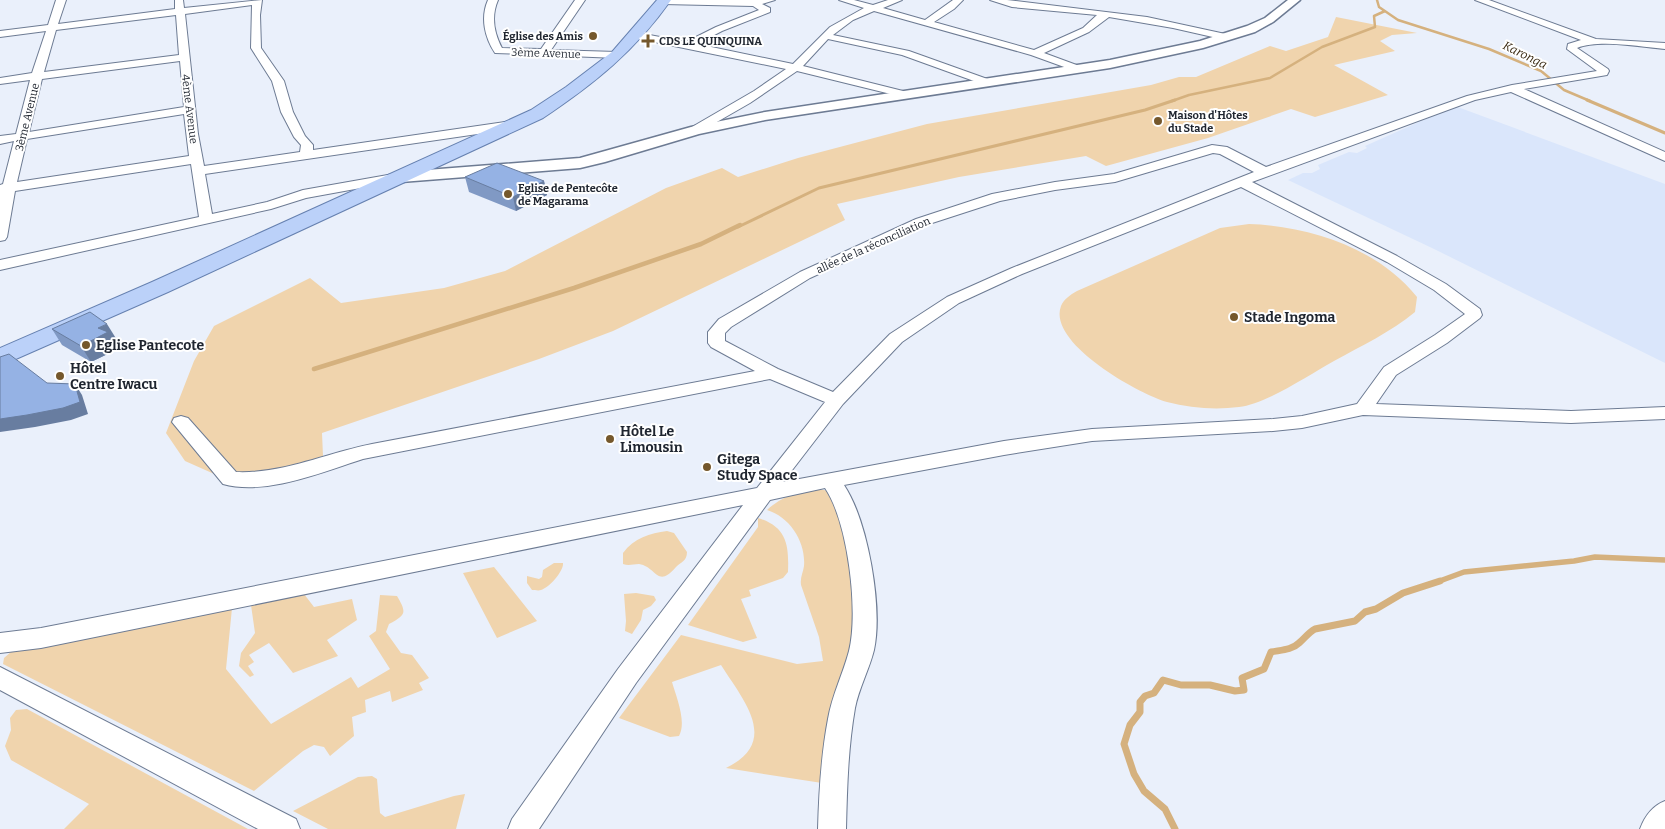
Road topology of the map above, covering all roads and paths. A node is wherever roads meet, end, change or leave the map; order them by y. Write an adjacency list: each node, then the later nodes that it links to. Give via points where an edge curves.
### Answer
1 (61, 0): 18 (street, 3ème Avenue)
2 (493, 0): 27 (street, 3ème Avenue, via 490,28 497,50)
3 (580, 0): 27 (street)
4 (663, 0): 13 (street); 20 (main road)
5 (770, 0): 13 (street)
6 (844, 0): 15 (street)
7 (897, 0): 15 (street)
8 (958, 0): 17 (street)
9 (995, 0): 16 (street)
10 (1295, 0): 22 (street, via 1268,20)
11 (1480, 0): 23 (street)
12 (256, 1): 14 (street); 46 (street, via 256,48 278,81 287,112 307,144)
13 (753, 3): 25 (street, via 767,10 719,29)
14 (180, 6): 18 (street); 31 (street, 4ème Avenue)
15 (872, 8): 17 (street); 21 (street)
16 (1108, 14): 22 (street); 29 (street, via 1086,30)
17 (928, 22): 29 (street)
18 (53, 27): 19 (street); 36 (street, 3ème Avenue)
19 (0, 34)
20 (634, 35): 25 (street); 30 (main road)
21 (826, 36): 28 (street); 38 (street, via 905,53)
22 (1226, 37): 35 (street)
23 (1595, 42): 24 (street); 39 (street, via 1576,44 1572,49 1599,66 1603,74)
24 (1619, 44): 26 (street); 32 (street)
25 (688, 46): 33 (street)
26 (1665, 46)
27 (545, 51): 30 (street, 3ème Avenue)
28 (811, 51): 33 (street); 34 (street)
29 (1035, 53): 35 (street)
30 (617, 56): 42 (main road, via 558,101)
31 (184, 57): 36 (street); 41 (street, 4ème Avenue)
32 (1665, 57)
33 (767, 61): 34 (street)
34 (794, 68): 40 (street); 43 (street)
35 (1078, 70): 38 (street)
36 (37, 76): 37 (street); 44 (street, 3ème Avenue)
37 (0, 81)
38 (989, 83): 40 (street)
39 (1512, 88): 47 (street); 49 (street, via 1451,104)
40 (907, 94): 43 (street)
41 (190, 110): 44 (street); 48 (street, 4ème Avenue)
42 (516, 124): 46 (street); 50 (main road)
43 (696, 130): 50 (street, via 580,163)
44 (22, 137): 45 (street); 52 (street, 3ème Avenue)
45 (0, 140)
46 (306, 155): 48 (street)
47 (1665, 157)
48 (198, 165): 52 (street); 53 (street, 4ème Avenue)
49 (1265, 172): 51 (street); 57 (street, allée de la réconciliation, via 1223,150 1212,149 1115,178 997,197 921,222 806,275 719,328 717,343)
50 (401, 177): 53 (street, via 303,194 271,205); 56 (main road)
51 (1242, 182): 58 (street, via 1017,271 953,300 896,338); 59 (street, via 1400,264 1472,309 1474,314 1441,339 1390,371)
52 (5, 188): 54 (street, 3ème Avenue)
53 (206, 218): 55 (street)
54 (0, 237)
55 (0, 265)
56 (0, 357)
57 (772, 373): 58 (street, allée de la réconciliation); 61 (street, via 362,453 266,479 230,479)
58 (836, 400): 63 (street)
59 (1363, 409): 60 (street, via 1571,417); 62 (street, via 1273,425 1125,432 1055,440)
60 (1665, 412)
61 (181, 422)
62 (830, 480): 63 (street); 69 (street, via 841,494 852,522 865,618 863,645 843,703 838,732)
63 (764, 493): 64 (street, via 41,638); 68 (street, via 627,676)
64 (0, 643)
65 (0, 678): 67 (street)
66 (1665, 814): 70 (street)
67 (286, 829)
68 (522, 829)
69 (832, 829)
70 (1654, 829)

